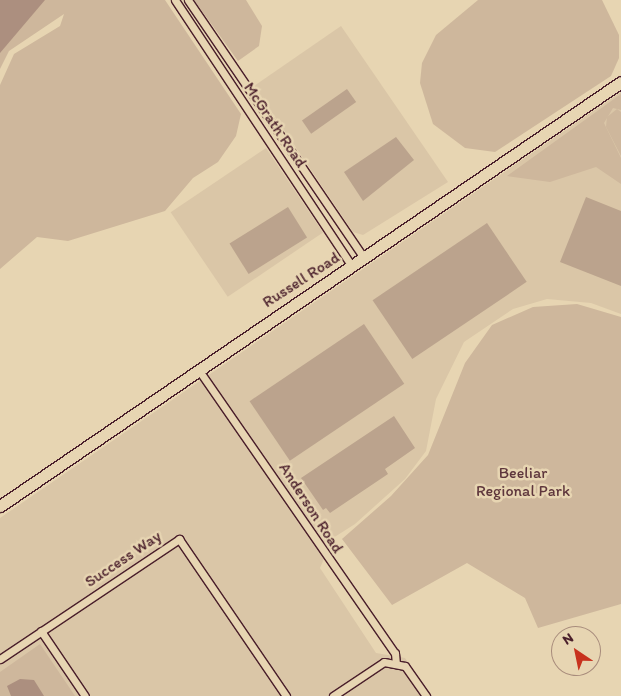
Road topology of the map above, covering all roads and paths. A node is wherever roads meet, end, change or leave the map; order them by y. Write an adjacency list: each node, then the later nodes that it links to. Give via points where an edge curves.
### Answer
1 (175, 0): 5 (street, McGrath Road)
2 (188, 0): 4 (street, McGrath Road)
3 (621, 82): 4 (main road, Russell Road)
4 (364, 258): 5 (main road, Russell Road)
5 (352, 266): 6 (main road, Russell Road)
6 (198, 369): 7 (main road, Russell Road); 10 (street, Anderson Road, via 394,654)
7 (0, 506)
8 (41, 631): 9 (street, Success Way); 11 (street); 12 (street, Success Way, via 179,539)
9 (0, 659)
10 (396, 664): 13 (street, via 384,662); 14 (street, via 405,666)
11 (85, 696)
12 (286, 696)
13 (333, 696)
14 (426, 696)

